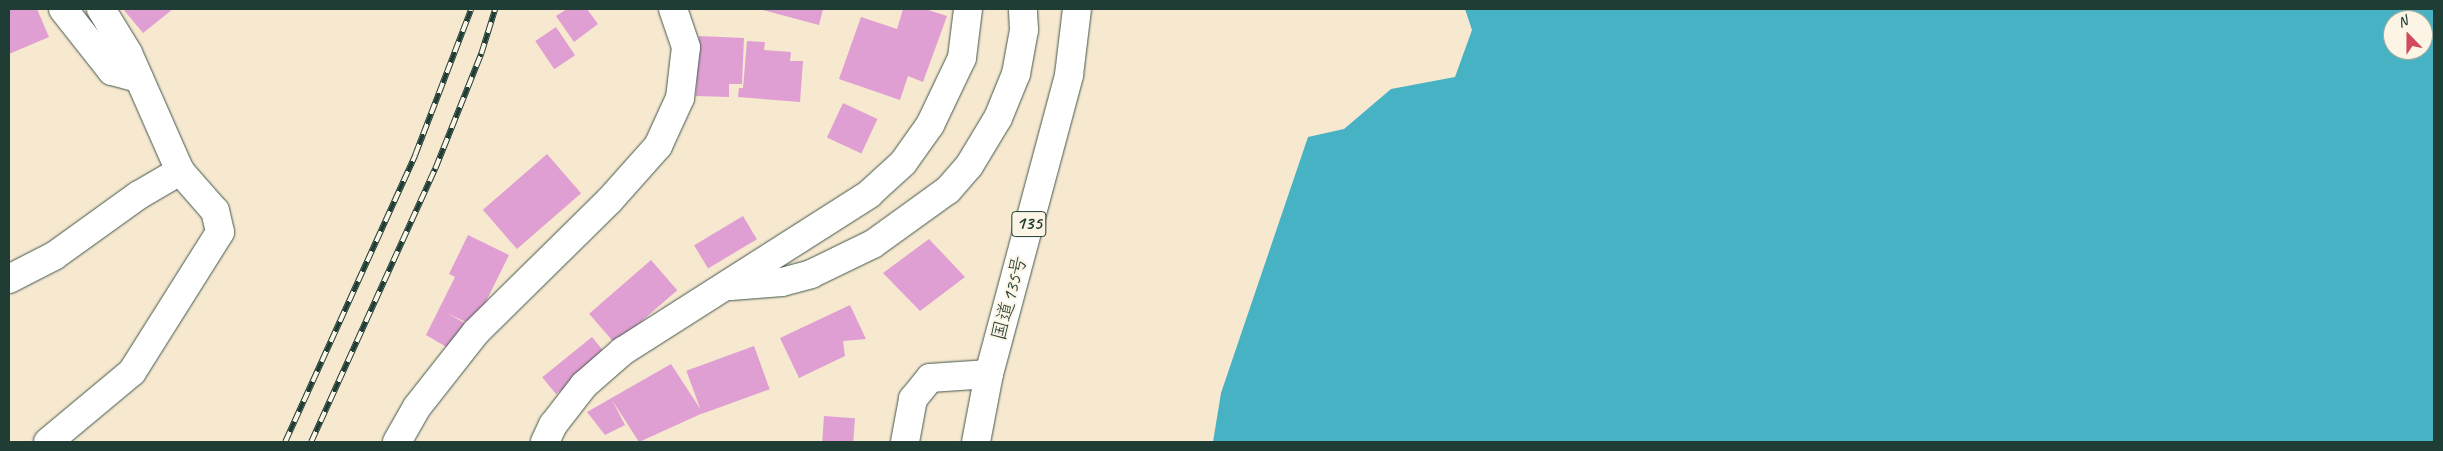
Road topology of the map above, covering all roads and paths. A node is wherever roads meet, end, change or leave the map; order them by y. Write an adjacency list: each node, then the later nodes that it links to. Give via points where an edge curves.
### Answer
1 (63, 9): 7 (main road, via 112,71)
2 (101, 9): 7 (main road)
3 (673, 9): 14 (main road, via 686,47 680,98 658,146 609,201 476,332 418,407)
4 (968, 9): 10 (main road, via 962,58 930,125 903,163 869,194)
5 (1023, 9): 10 (main road, via 1024,30 1016,74 998,118 969,166 948,190 873,244 812,274 782,282)
6 (1077, 9): 11 (main road, 国道135号 / 135, via 1070,75)
7 (139, 78): 8 (main road)
8 (180, 171): 9 (main road, via 139,195 54,256); 13 (main road, via 215,211 220,232 132,372)
9 (9, 279)
10 (727, 286): 15 (main road, via 623,351 584,385)
11 (989, 374): 12 (main road, 国道135号 / 135); 18 (main road, via 930,378 913,399)
12 (976, 440)
13 (48, 442)
14 (398, 442)
15 (544, 442)
16 (785, 442): 17 (path)
17 (808, 442)
18 (904, 442)

